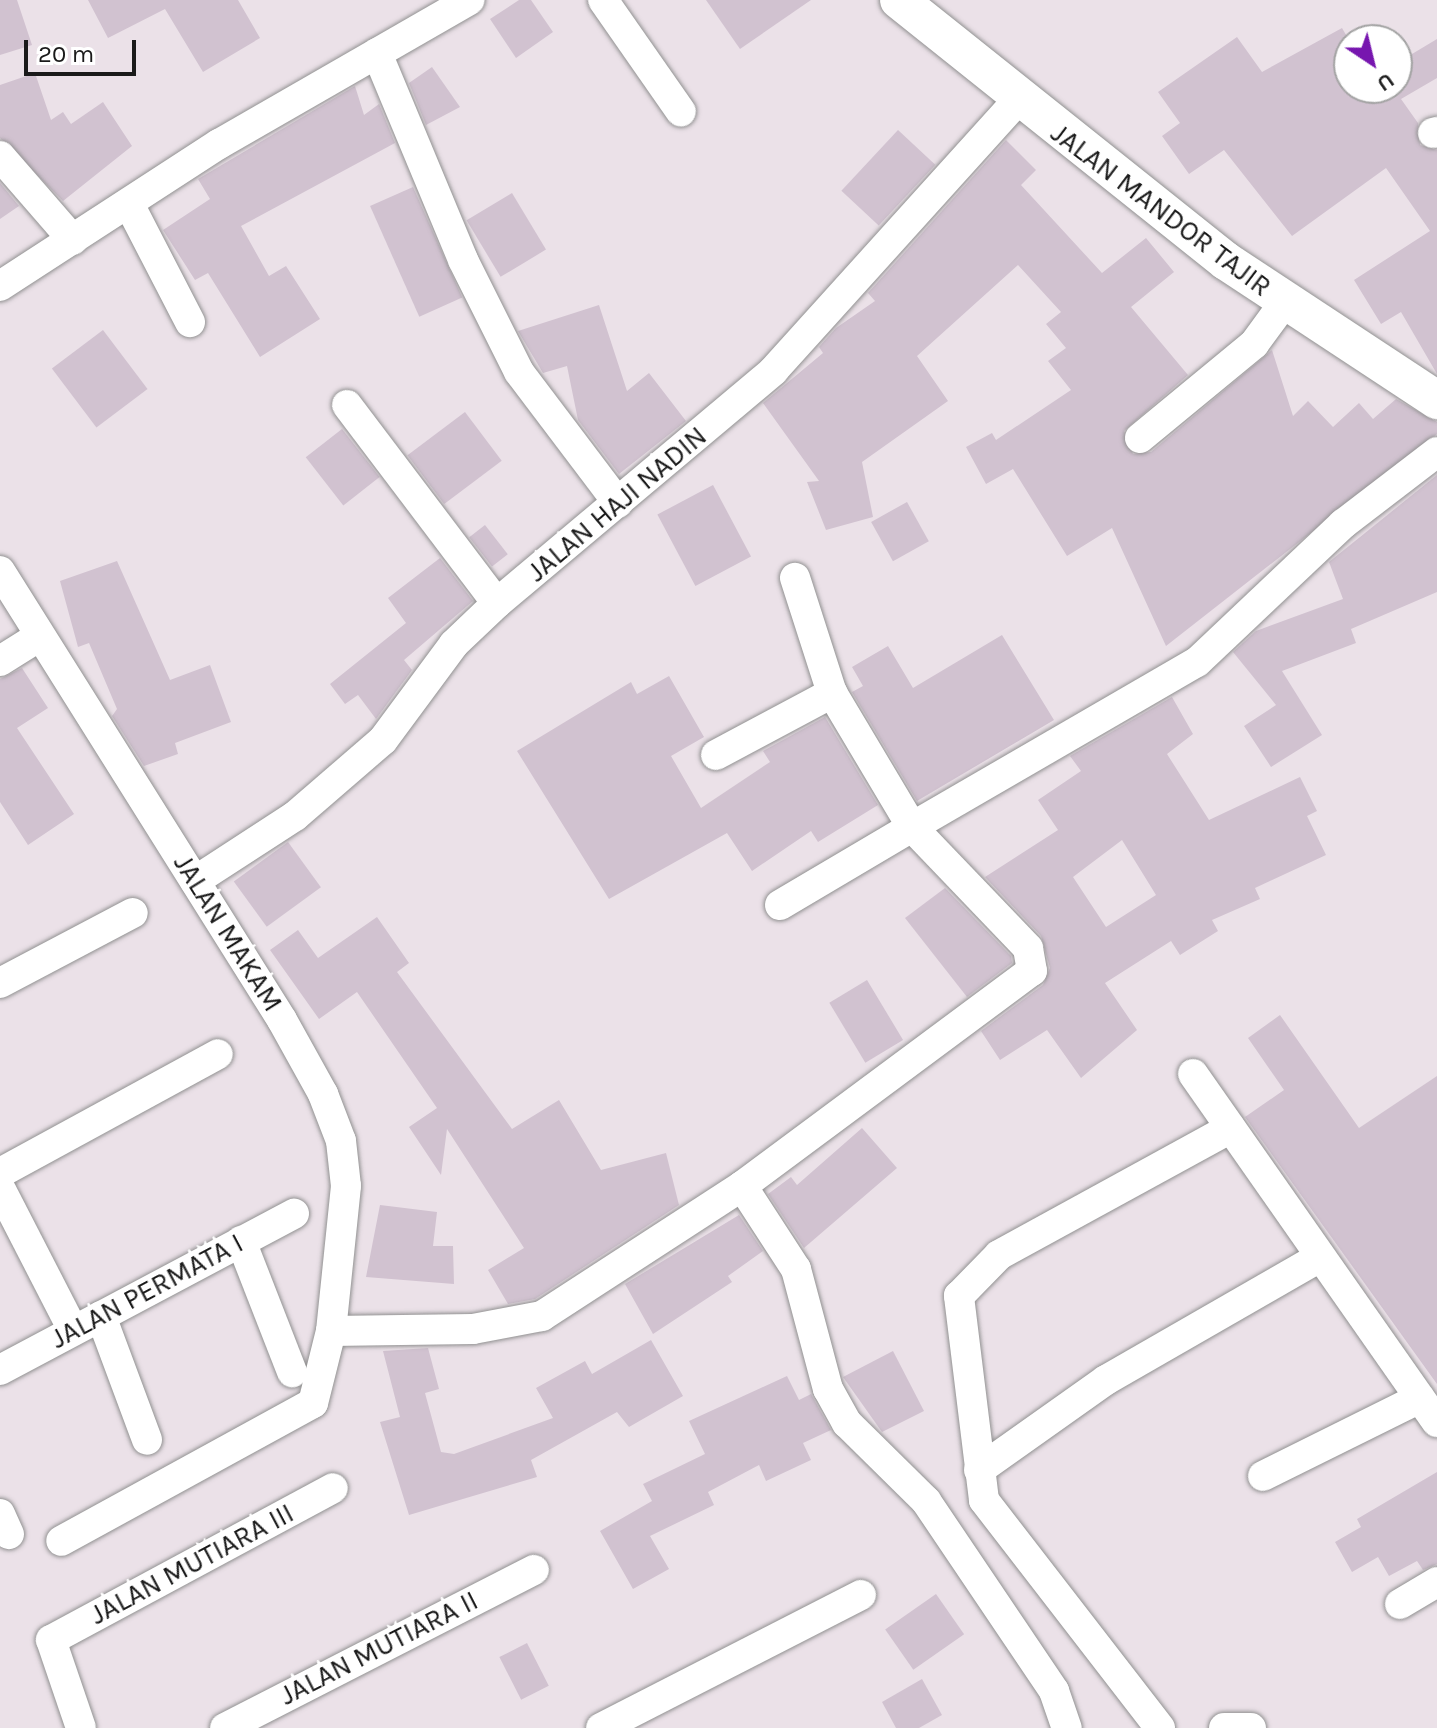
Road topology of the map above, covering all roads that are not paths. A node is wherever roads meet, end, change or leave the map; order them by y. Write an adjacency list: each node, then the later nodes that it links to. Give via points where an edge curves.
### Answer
1 (469, 0): 4 (street)
2 (603, 0): 6 (street)
3 (899, 0): 5 (street, JALAN MANDOR TAJIR)
4 (377, 53): 8 (street); 17 (street, via 463,260 519,372)
5 (1018, 100): 11 (street, JALAN MANDOR TAJIR); 17 (street, JALAN HAJI NADIN, via 773,371)
6 (681, 112)
7 (0, 156): 9 (street)
8 (129, 204): 9 (street); 12 (street)
9 (73, 240): 10 (street)
10 (0, 286)
11 (1284, 303): 13 (street, JALAN MANDOR TAJIR); 15 (street, via 1254,344)
12 (190, 322)
13 (1437, 400)
14 (347, 405): 20 (street)
15 (1140, 438)
16 (1437, 452): 25 (street, via 1343,524 1197,662)
17 (618, 503): 20 (street, JALAN HAJI NADIN)
18 (0, 571): 21 (street, JALAN MAKAM)
19 (795, 578): 23 (street)
20 (497, 603): 26 (street, JALAN HAJI NADIN, via 454,644 383,740 295,816)
21 (40, 636): 22 (street); 26 (street, JALAN MAKAM)
22 (0, 661)
23 (832, 693): 24 (street); 25 (street)
24 (716, 755)
25 (912, 827): 27 (street); 34 (street, via 1028,948 1032,971)
26 (195, 881): 41 (street, JALAN MAKAM, via 282,1020 341,1141 346,1186)
27 (780, 905)
28 (133, 913): 29 (street)
29 (0, 983)
30 (218, 1054): 33 (street)
31 (1193, 1074): 32 (street)
32 (1231, 1128): 38 (street); 46 (street, via 977,1271 959,1308)
33 (0, 1173)
34 (742, 1186): 41 (street, via 527,1323); 57 (street, via 796,1269 828,1389 847,1423 926,1501 1054,1691)
35 (0, 1188): 40 (street)
36 (294, 1214): 37 (street, JALAN PERMATA I)
37 (241, 1241): 39 (street, JALAN PERMATA I); 43 (street)
38 (1320, 1257): 44 (street); 46 (street, via 1106,1380)
39 (101, 1316): 40 (street, JALAN PERMATA I); 45 (street)
40 (73, 1330): 42 (street, JALAN PERMATA I)
41 (331, 1331): 49 (street, JALAN MAKAM, via 307,1410)
42 (0, 1370)
43 (292, 1372)
44 (1429, 1410): 47 (street)
45 (147, 1440)
46 (979, 1470): 58 (street, via 984,1500 1003,1529)
47 (1263, 1476)
48 (333, 1488): 54 (street, JALAN MUTIARA III, via 51,1640)
49 (61, 1541)
50 (534, 1570): 55 (street, JALAN MUTIARA II)
51 (1437, 1582): 53 (street)
52 (861, 1595): 56 (street)
53 (1400, 1604)
54 (81, 1728)
55 (225, 1728)
56 (601, 1728)
57 (1067, 1728)
58 (1160, 1728)
59 (1224, 1728): 60 (street)
60 (1251, 1728)

